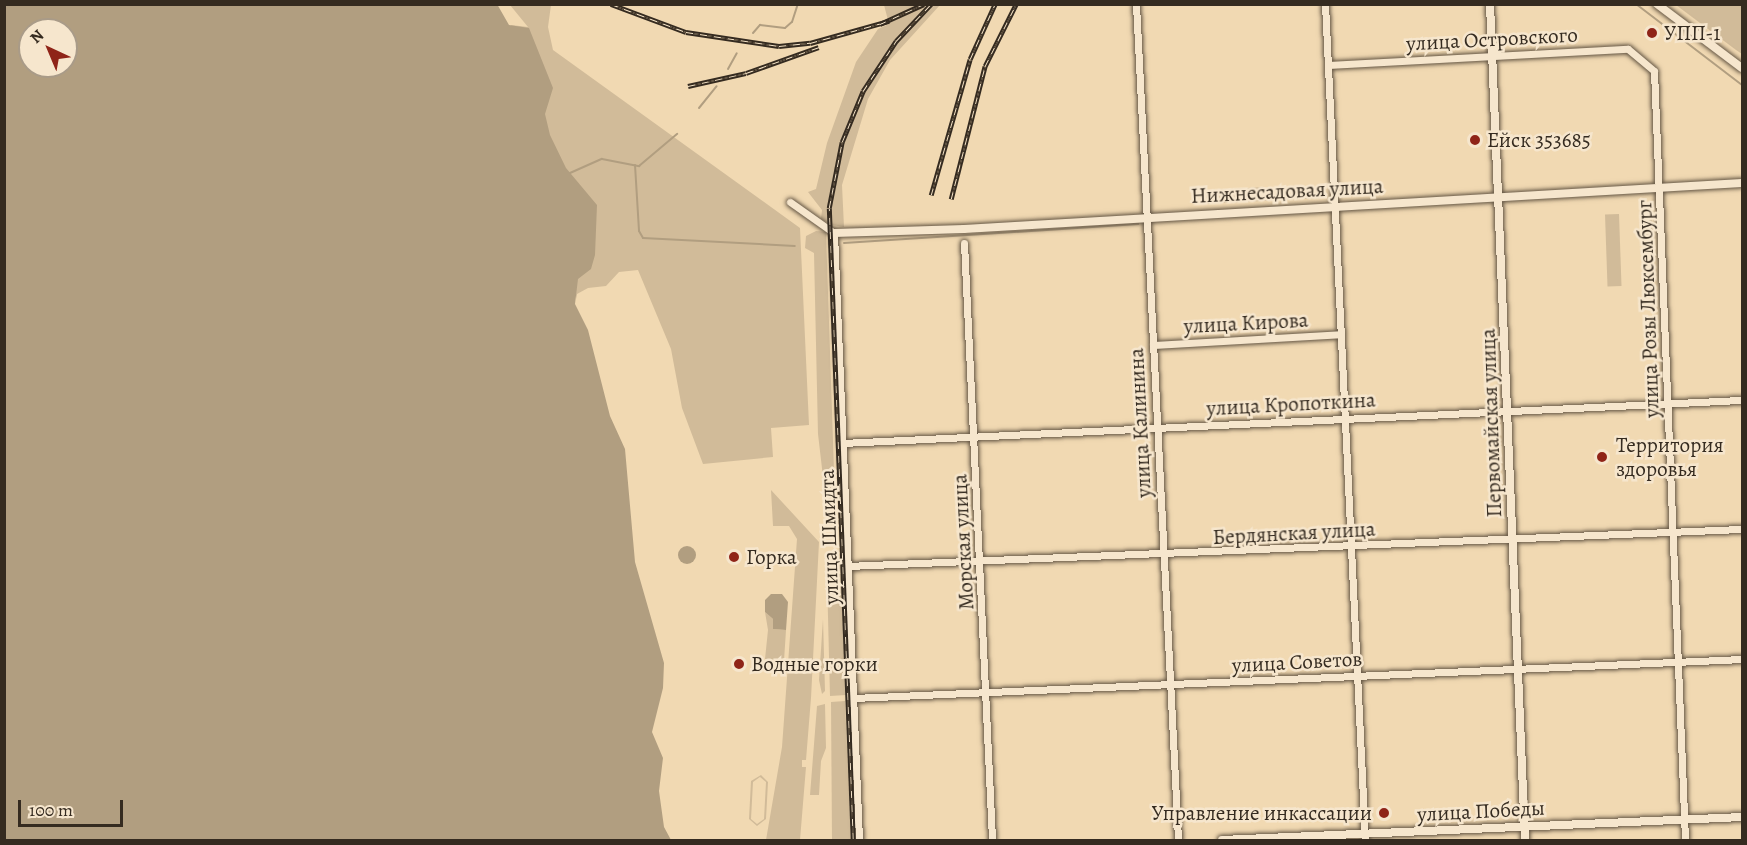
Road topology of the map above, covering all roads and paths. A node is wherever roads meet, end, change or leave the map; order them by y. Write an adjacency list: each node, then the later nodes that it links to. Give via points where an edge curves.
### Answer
1 (1137, 4): 14 (street, улица Калинина)
2 (1325, 4): 6 (street)
3 (1490, 4): 5 (street, Первомайская улица)
4 (1658, 4): 8 (street)
5 (1493, 55): 6 (street, улица Островского); 7 (street, улица Островского, via 1628,49); 11 (street, Первомайская улица)
6 (1328, 65): 13 (street)
7 (1652, 66): 10 (street, улица Розы Люксембург, via 1656,76)
8 (1743, 68)
9 (1743, 183): 10 (street, Нижнесадовая улица)
10 (1660, 188): 11 (street, Нижнесадовая улица); 20 (street, улица Розы Люксембург)
11 (1500, 197): 13 (street, Нижнесадовая улица); 21 (street, Первомайская улица)
12 (790, 202): 15 (street)
13 (1335, 206): 14 (street, Нижнесадовая улица); 17 (street)
14 (1146, 217): 15 (street, Нижнесадовая улица); 18 (street, улица Калинина)
15 (834, 233): 25 (street, улица Шмидта)
16 (964, 243): 24 (street, Морская улица)
17 (1341, 334): 18 (street, улица Кирова); 22 (street)
18 (1153, 345): 23 (street, улица Калинина)
19 (1743, 400): 20 (street, улица Кропоткина)
20 (1668, 403): 21 (street, улица Кропоткина); 27 (street, улица Розы Люксембург)
21 (1508, 409): 22 (street, улица Кропоткина); 28 (street, Первомайская улица)
22 (1345, 418): 23 (street, улица Кропоткина); 29 (street)
23 (1157, 427): 24 (street, улица Кропоткина); 30 (street, улица Калинина)
24 (974, 436): 25 (street, улица Кропоткина); 31 (street, Морская улица)
25 (842, 443): 32 (street, улица Шмидта)
26 (1743, 529): 27 (street, Бердянская улица)
27 (1673, 532): 28 (street, Бердянская улица); 34 (street, улица Розы Люксембург)
28 (1513, 539): 29 (street, Бердянская улица); 35 (street, Первомайская улица)
29 (1351, 547): 30 (street, Бердянская улица); 36 (street)
30 (1164, 555): 31 (street, Бердянская улица); 37 (street, улица Калинина)
31 (981, 562): 32 (street, Бердянская улица); 38 (street, Морская улица)
32 (847, 566): 39 (street, улица Шмидта)
33 (1743, 659): 34 (street, улица Советов)
34 (1678, 662): 35 (street, улица Советов); 41 (street, улица Розы Люксембург)
35 (1518, 669): 36 (street, улица Советов); 42 (street, Первомайская улица)
36 (1357, 675): 37 (street, улица Советов); 43 (street)
37 (1170, 685): 38 (street, улица Советов); 46 (street, улица Калинина)
38 (986, 693): 39 (street, улица Советов); 45 (street, Морская улица)
39 (853, 698): 44 (street, улица Шмидта)
40 (1743, 817): 41 (street, улица Победы)
41 (1684, 820): 42 (street, улица Победы); 50 (street, улица Розы Люксембург)
42 (1524, 827): 43 (street, улица Победы); 49 (street, Первомайская улица)
43 (1365, 837): 48 (street, улица Победы)
44 (859, 840)
45 (992, 840)
46 (1178, 840)
47 (1222, 840): 48 (street, улица Победы)
48 (1234, 840)
49 (1525, 840)
50 (1685, 840)

